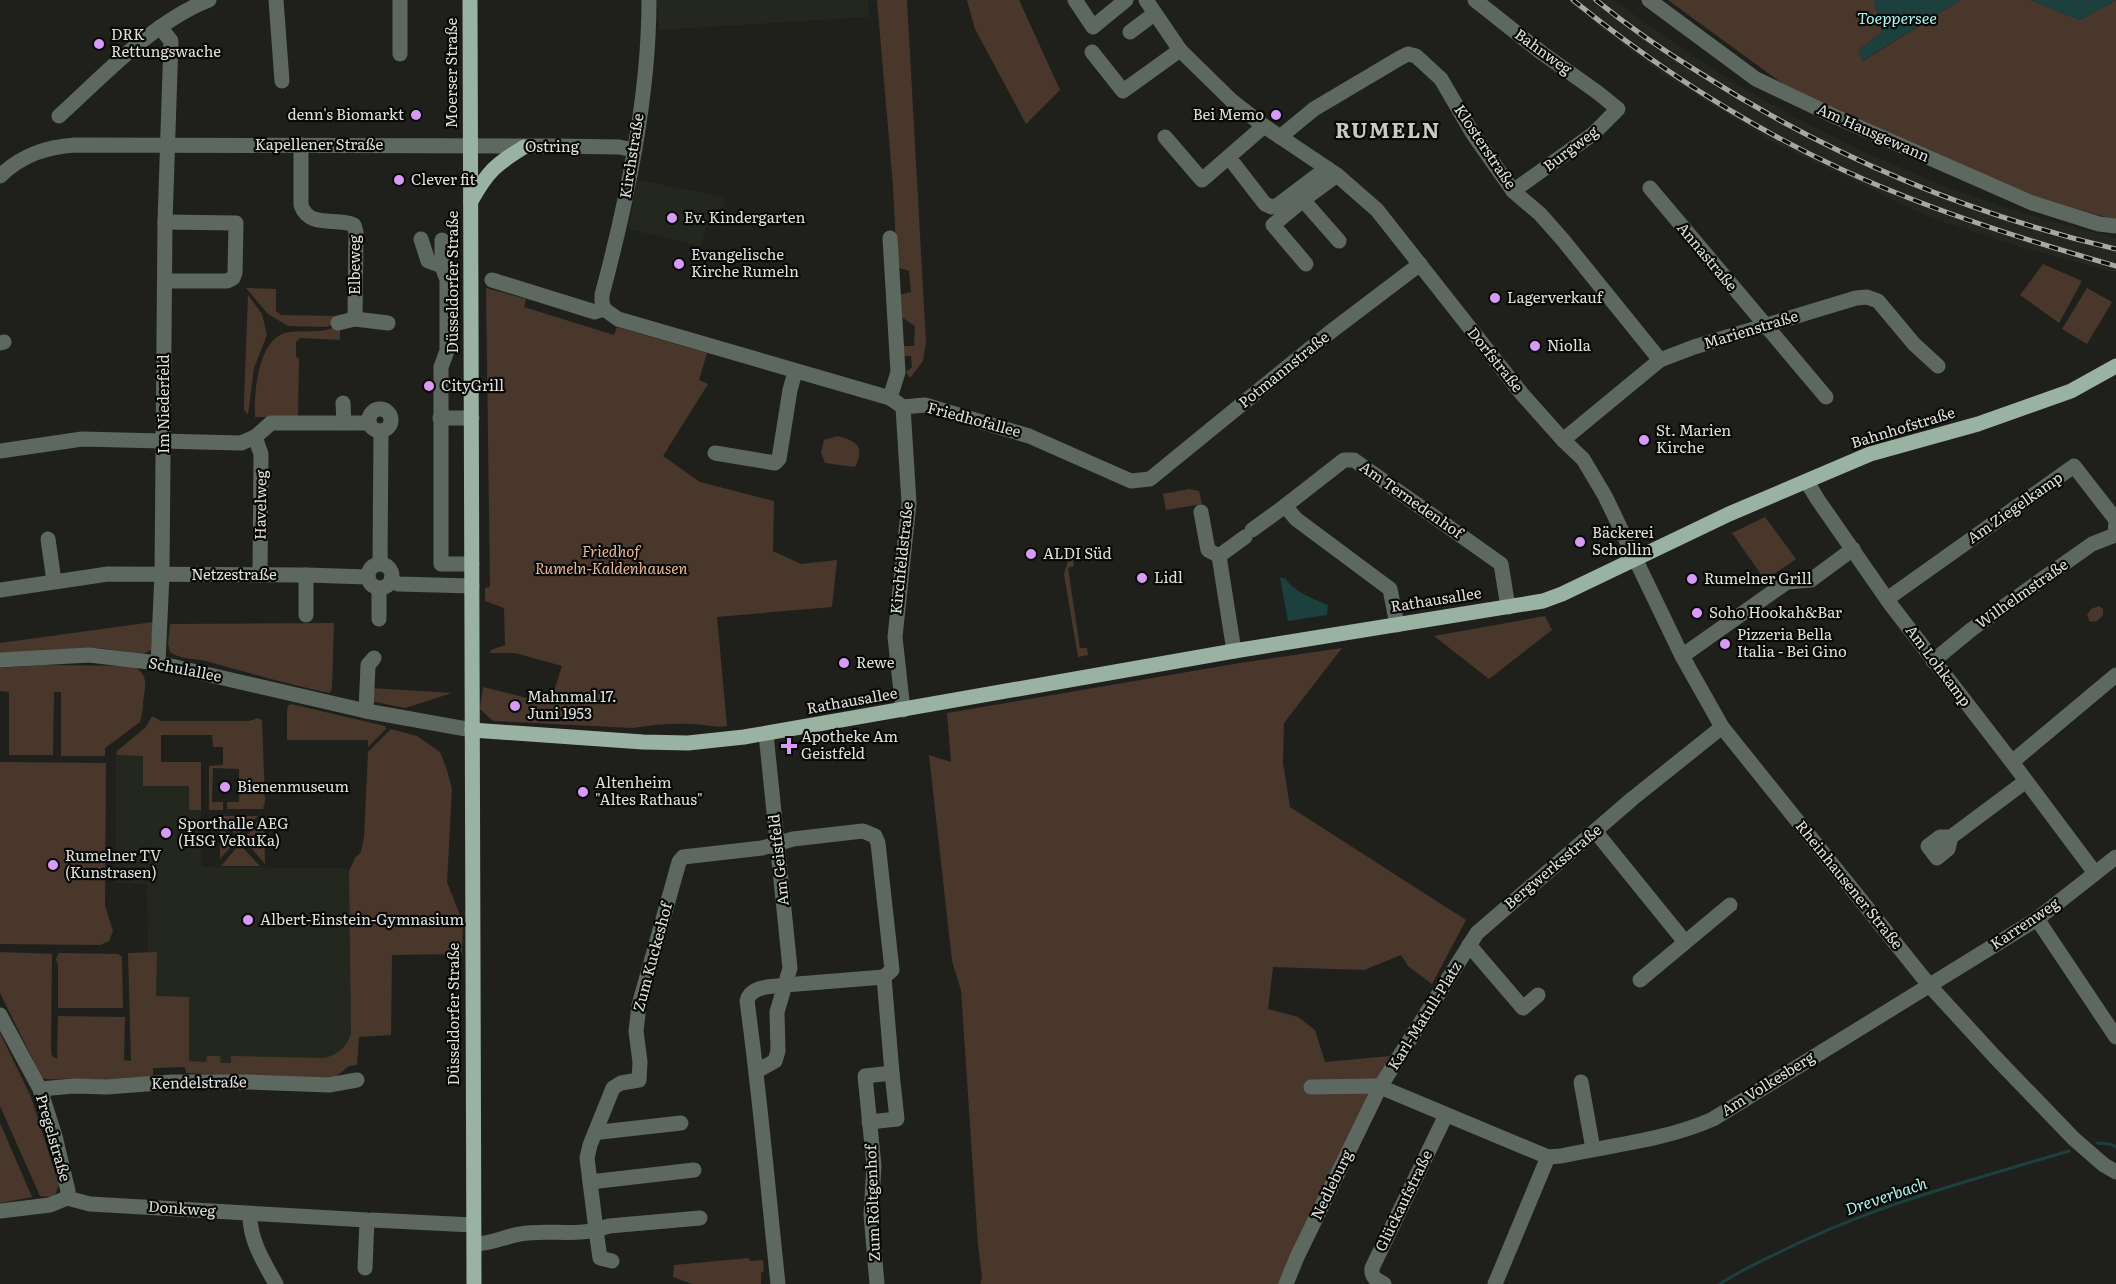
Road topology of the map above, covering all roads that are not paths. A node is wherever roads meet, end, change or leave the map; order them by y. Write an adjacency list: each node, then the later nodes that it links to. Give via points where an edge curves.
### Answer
1 (209, 0): 12 (street)
2 (276, 0): 17 (street)
3 (400, 0): 16 (street)
4 (470, 0): 25 (main road, Moerser Straße)
5 (649, 0): 27 (street, Kirchstraße, via 649,41)
6 (1075, 0): 7 (street, via 1094,27)
7 (1126, 0)
8 (1146, 0): 11 (street, Dorfstraße)
9 (1475, 0): 18 (street, Bahnweg)
10 (1649, 0): 36 (street, Am Hausgewann, via 1756,79 2031,203)
11 (1154, 14): 13 (street); 14 (street, Dorfstraße)
12 (160, 27): 19 (street); 23 (street, via 171,41)
13 (1130, 32)
14 (1180, 50): 15 (street, via 1123,91); 20 (street, Dorfstraße)
15 (1092, 52)
16 (400, 54)
17 (282, 81)
18 (1612, 103): 32 (street, Burgweg, via 1618,110 1608,120)
19 (58, 116)
20 (1264, 126): 21 (street, via 1202,180); 22 (street, Dorfstraße)
21 (1166, 136)
22 (1280, 137): 29 (street, Dorfstraße); 32 (street, Klosterstraße, via 1314,109 1408,54 1416,56 1442,79 1473,134)
23 (168, 144): 24 (street, Kapellener Straße); 30 (street, Kapellener Straße, via 46,148); 35 (street, Im Niederfeld)
24 (301, 145): 25 (street, Kapellener Straße); 45 (street, Elbeweg, via 303,212 320,221 354,225)
25 (471, 146): 26 (street, Ostring); 34 (main road, Düsseldorfer Straße)
26 (524, 147): 27 (street, Ostring); 34 (main road, via 498,163)
27 (634, 150): 44 (street, Kirchstraße, via 602,295)
28 (1234, 164): 29 (street, via 1265,204 1272,207)
29 (1332, 171): 33 (street); 40 (street, Dorfstraße, via 1377,210)
30 (0, 175)
31 (1650, 188): 48 (street, Annastraße)
32 (1513, 191): 49 (street, Klosterstraße, via 1558,234)
33 (1303, 200): 38 (street); 39 (street, via 1273,225)
34 (471, 201): 57 (main road, Düsseldorfer Straße)
35 (165, 222): 43 (street, Im Niederfeld); 43 (street, via 236,223 232,278)
36 (2116, 226)
37 (890, 238): 54 (street, Kirchfeldstraße)
38 (1339, 241)
39 (1306, 264)
40 (1420, 264): 60 (street, Dorfstraße); 64 (street, Potmannstraße)
41 (441, 266): 41 (street, Düsseldorfer Straße, via 442,243 422,243 428,261); 56 (street, Düsseldorfer Straße, via 447,280 447,351 441,367)
42 (492, 280): 44 (street, Friedhofallee, via 595,312)
43 (165, 281): 61 (street, Im Niederfeld)
44 (604, 309): 52 (street, Friedhofallee, via 618,319)
45 (354, 319): 46 (street); 47 (street)
46 (338, 323)
47 (388, 323)
48 (1764, 326): 49 (street, Marienstraße); 50 (street, Marienstraße, via 1867,297 1878,301); 53 (street, Annastraße)
49 (1660, 360): 60 (street, Marienstraße)
50 (1938, 366)
51 (2116, 366): 65 (main road, Bahnhofstraße, via 2071,391 1978,424 1870,454)
52 (795, 372): 54 (street, Friedhofallee); 63 (street, via 779,459 775,463)
53 (1826, 397)
54 (897, 402): 64 (street, Friedhofallee, via 945,410 1029,436 1131,481); 93 (street, Kirchfeldstraße, via 909,472 895,637)
55 (343, 403): 58 (street)
56 (440, 418): 57 (street); 73 (street, Düsseldorfer Straße, via 441,564)
57 (472, 418): 73 (main road, Düsseldorfer Straße)
58 (344, 423): 59 (street, via 271,423); 78 (street, via 375,427 380,564 369,569)
59 (255, 437): 61 (street, via 241,443); 75 (street, Havelweg, via 261,454)
60 (1563, 441): 72 (street, Dorfstraße, via 1595,476)
61 (164, 442): 62 (street, via 82,439); 74 (street, Im Niederfeld)
62 (0, 451)
63 (715, 453)
64 (1150, 479)
65 (1807, 482): 70 (street, Am Lohkamp); 72 (main road, Bahnhofstraße)
66 (1285, 506): 71 (street, Am Ternedenhof); 82 (street, Am Ternedenhof, via 1344,460 1354,460 1501,564); 85 (street, via 1296,519 1390,589)
67 (1201, 512): 71 (street, via 1208,550)
68 (2115, 535): 81 (street, Am Ziegelkamp, via 2116,520 2074,466); 90 (street, Wilhelmstraße, via 2092,544)
69 (48, 539): 77 (street)
70 (1853, 549): 81 (street, Am Lohkamp); 87 (street, via 1811,580 1787,582)
71 (1219, 556): 86 (street)
72 (1636, 558): 82 (main road, Rathausallee, via 1562,594); 87 (street, Rheinhausener Straße)
73 (472, 564): 79 (main road, Düsseldorfer Straße)
74 (162, 574): 75 (street, Netzestraße); 77 (street, Netzestraße, via 108,574); 91 (street, Im Niederfeld)
75 (260, 575): 76 (street, Netzestraße)
76 (306, 575): 78 (street, Netzestraße); 83 (street)
77 (54, 581): 80 (street, Netzestraße)
78 (379, 582): 79 (street, Netzestraße); 84 (street)
79 (472, 586): 96 (main road, Düsseldorfer Straße)
80 (0, 590)
81 (1887, 599): 90 (street, Am Lohkamp)
82 (1508, 607): 85 (main road, Rathausallee)
83 (306, 615)
84 (379, 619)
85 (1398, 625): 86 (main road, Rathausallee)
86 (1234, 651): 93 (main road, Rathausallee)
87 (1682, 656): 95 (street, Rheinhausener Straße)
88 (374, 658): 94 (street, via 368,665)
89 (0, 660): 91 (street, Schulallee, via 89,655)
90 (1933, 661): 98 (street, Am Lohkamp)
91 (158, 663): 94 (street, Schulallee)
92 (2116, 675): 98 (street)
93 (903, 710): 97 (main road, Rathausallee)
94 (366, 711): 96 (street, Schulallee)
95 (1722, 727): 100 (street, Bergwerksstraße); 112 (street, Rheinhausener Straße)
96 (472, 730): 97 (main road, Rathausallee, via 688,742); 137 (main road, Düsseldorfer Straße)
97 (766, 734): 102 (street, Am Geistfeld)
98 (2013, 762): 99 (street, Am Lohkamp)
99 (2026, 781): 101 (street); 104 (street, Am Lohkamp)
100 (1595, 831): 107 (street); 108 (street, Bergwerksstraße, via 1493,917)
101 (1951, 837)
102 (778, 843): 109 (street, via 863,831 875,836 892,970); 111 (street, Am Geistfeld, via 790,969); 126 (street, Zum Kuckeshof, via 690,855 679,862 639,1005 639,1080 613,1088)
103 (2116, 857): 104 (street, Karrenweg)
104 (2095, 873): 106 (street, Karrenweg)
105 (1730, 905): 107 (street)
106 (2037, 919): 112 (street, Karrenweg); 115 (street)
107 (1685, 942): 110 (street)
108 (1469, 945): 113 (street, via 1523,1008); 121 (street, Karl-Matull-Platz)
109 (884, 977): 111 (street); 117 (street)
110 (1640, 980)
111 (785, 985): 116 (street, Am Geistfeld, via 777,1012 775,1061); 116 (street, via 754,990 747,1001)
112 (1929, 985): 127 (street, Am Volkesberg, via 1713,1119 1693,1128); 130 (street, Rheinhausener Straße, via 2074,1139)
113 (1538, 995)
114 (0, 1015): 122 (street, Pregelstraße)
115 (2116, 1037)
116 (757, 1071): 144 (street)
117 (892, 1073): 124 (street, Zum Röltgenhof, via 865,1076); 124 (street, via 897,1119)
118 (357, 1080): 122 (street, Kendelstraße, via 329,1085 183,1082)
119 (1581, 1082): 127 (street)
120 (1311, 1087): 121 (street)
121 (1380, 1087): 123 (street); 146 (street, Nedleburg)
122 (40, 1089): 132 (street, Pregelstraße)
123 (1446, 1115): 128 (street); 147 (street, Glückaufstraße, via 1372,1268 1371,1274)
124 (870, 1122): 145 (street, Zum Röltgenhof)
125 (681, 1123): 126 (street)
126 (596, 1131): 131 (street, Zum Kuckeshof, via 587,1158)
127 (1593, 1149): 128 (street, Am Volkesberg)
128 (1548, 1157): 148 (street)
129 (694, 1170): 131 (street)
130 (2116, 1172)
131 (590, 1182): 138 (street, Zum Kuckeshof)
132 (68, 1198): 133 (street, Donkweg, via 50,1205); 134 (street, Donkweg, via 90,1204)
133 (0, 1211)
134 (250, 1214): 136 (street, Donkweg); 142 (street, via 258,1249)
135 (700, 1218): 138 (street)
136 (369, 1220): 137 (street, Donkweg); 141 (street)
137 (473, 1225): 139 (main road, Düsseldorfer Straße)
138 (596, 1230): 139 (street, via 521,1233); 140 (street, Zum Kuckeshof, via 600,1258)
139 (474, 1244): 143 (main road, Düsseldorfer Straße)
140 (612, 1261)
141 (365, 1269)
142 (276, 1284)
143 (474, 1284)
144 (778, 1284)
145 (877, 1284)
146 (1286, 1284)
147 (1384, 1284)
148 (1495, 1284)

